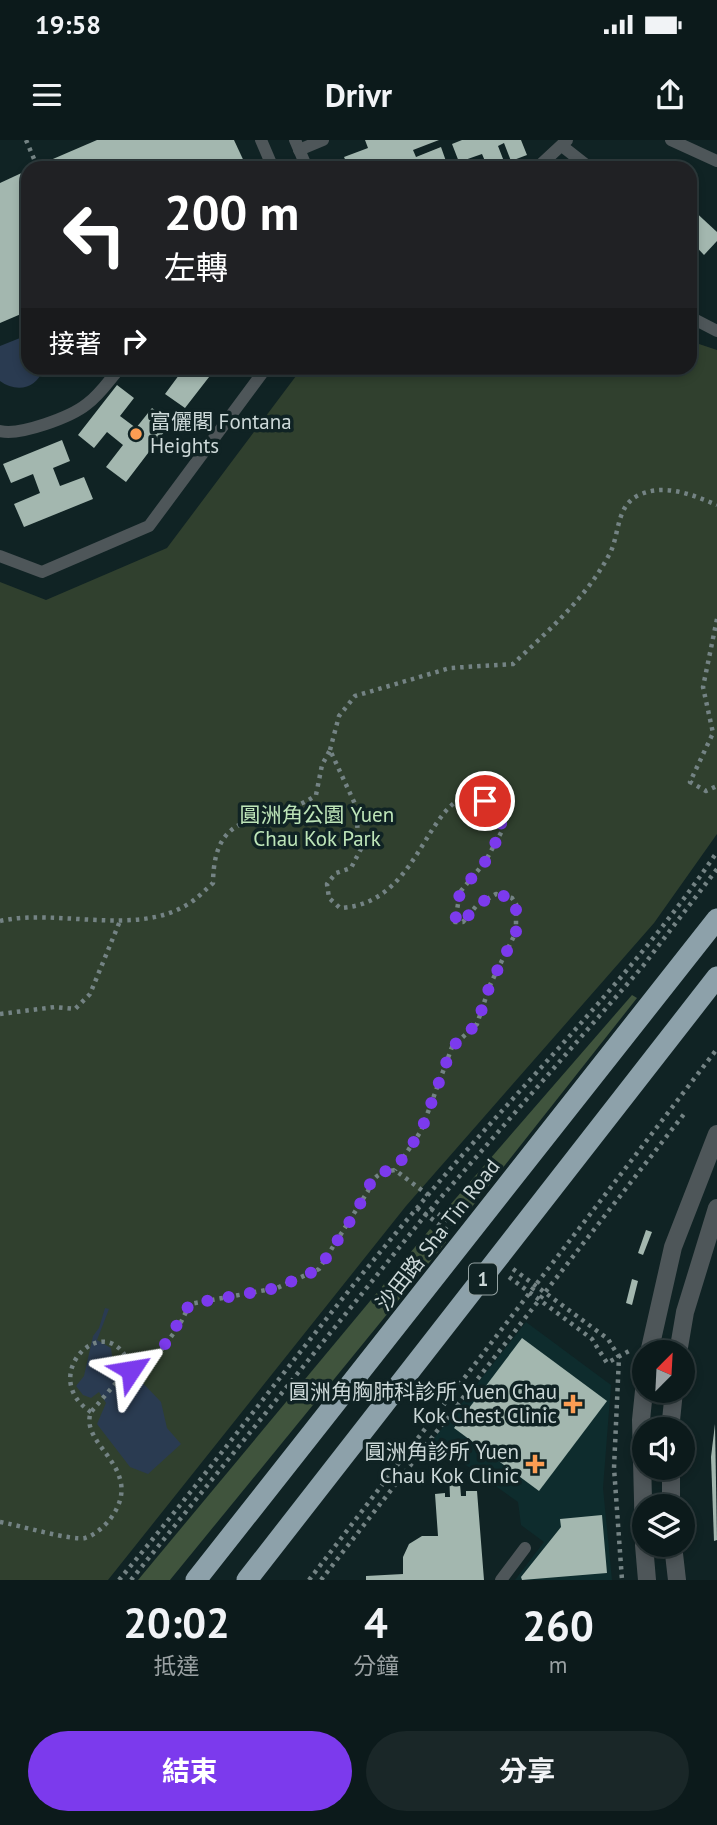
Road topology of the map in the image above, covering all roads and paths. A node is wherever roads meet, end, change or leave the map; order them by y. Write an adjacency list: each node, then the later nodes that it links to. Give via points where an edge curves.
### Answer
1 (26, 140): 7 (path)
2 (261, 140): 8 (lane)
3 (323, 140): 6 (lane)
4 (671, 140): 11 (lane)
5 (564, 143): 9 (lane); 10 (lane)
6 (297, 145)
7 (35, 161)
8 (270, 161)
9 (545, 161)
10 (583, 161)
11 (717, 161)
12 (697, 321): 13 (lane)
13 (717, 331)
14 (114, 375): 16 (lane, via 80,409 20,432)
15 (261, 375): 18 (lane, via 149,526 42,572)
16 (0, 431)
17 (717, 505): 20 (path, via 678,491 655,490 637,496 623,509 610,554 566,613 513,664 450,668 355,696 340,716)
18 (0, 556)
19 (717, 619): 21 (path, via 703,687 713,733 690,782 706,791)
20 (330, 750): 26 (path, via 316,795 300,806 242,822 227,831 213,861 213,883 189,904 170,913); 32 (path, via 355,804 363,845 351,868 329,880 327,892 332,903 351,907 387,892 454,800 475,795 498,814 503,829 485,862 460,892 455,922 463,922 477,905 496,894 512,898 516,904 516,933 477,1024 452,1047 421,1131)
21 (717, 786)
22 (717, 852): 33 (path, via 648,944)
23 (717, 869): 35 (path, via 643,966)
24 (717, 919): 60 (highway, 沙田路 Sha Tin Road / 1)
25 (0, 920): 26 (path)
26 (120, 921): 28 (path, via 90,994 75,1009)
27 (717, 977): 61 (highway, 1)
28 (0, 1014)
29 (717, 1049): 42 (path)
30 (684, 1114): 43 (path)
31 (717, 1134): 46 (street, via 670,1256)
32 (395, 1170): 33 (path); 50 (path, via 373,1178 319,1269 277,1288 190,1304 156,1357)
33 (428, 1195): 34 (path)
34 (417, 1208): 37 (path); 58 (path)
35 (431, 1209): 37 (path); 38 (path)
36 (717, 1209): 47 (street)
37 (426, 1214): 39 (path); 59 (path)
38 (454, 1225)
39 (450, 1233)
40 (506, 1264): 42 (path)
41 (500, 1271): 44 (path)
42 (537, 1286): 43 (path); 44 (path)
43 (544, 1292): 45 (path); 49 (path, via 608,1339)
44 (532, 1293): 45 (path); 62 (path)
45 (539, 1298): 49 (path, via 593,1339 607,1363); 63 (path)
46 (652, 1340)
47 (680, 1340)
48 (629, 1351): 49 (path)
49 (619, 1357): 65 (path, via 614,1468)
50 (131, 1370): 52 (path); 52 (path, via 122,1349 103,1341 73,1359 71,1383 76,1397)
51 (643, 1404): 53 (street)
52 (91, 1412): 54 (path, via 91,1431 124,1488 109,1522 85,1538)
53 (643, 1494)
54 (0, 1522)
55 (525, 1548): 64 (lane)
56 (645, 1557): 66 (street)
57 (674, 1557): 67 (street)
58 (119, 1580)
59 (131, 1580)
60 (196, 1580)
61 (247, 1580)
62 (309, 1580)
63 (321, 1580)
64 (501, 1580)
65 (622, 1580)
66 (647, 1580)
67 (677, 1580)

